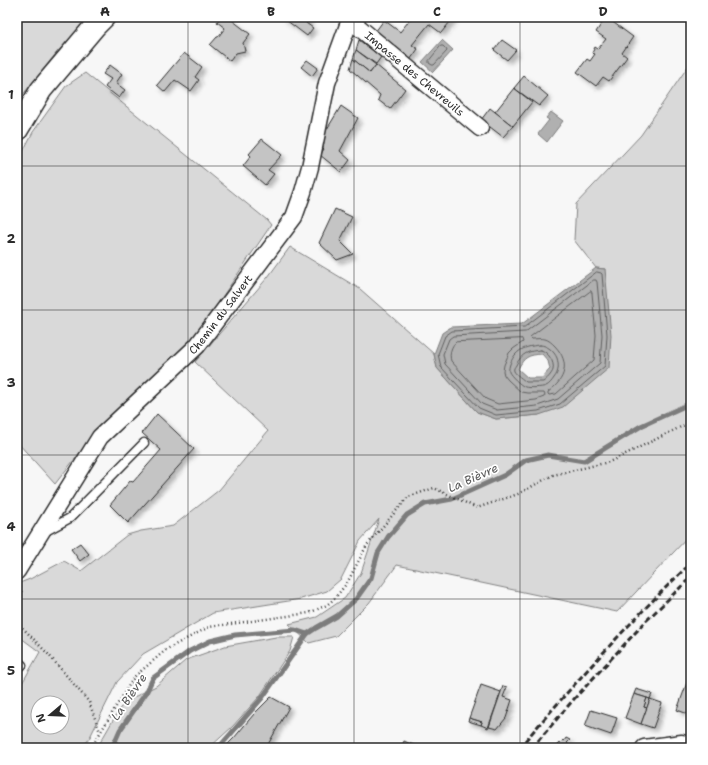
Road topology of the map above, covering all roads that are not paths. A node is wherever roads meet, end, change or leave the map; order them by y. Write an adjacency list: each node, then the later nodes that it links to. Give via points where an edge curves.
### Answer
1 (104, 17): 4 (street, via 41,90)
2 (351, 18): 3 (street, Impasse des Chevreuils); 6 (street, Chemin du Salvert, via 327,83 310,167 294,217 197,346 100,437)
3 (480, 128)
4 (17, 130)
5 (144, 443): 6 (lane, via 70,518)
6 (40, 534): 7 (street, Chemin du Salvert)
7 (18, 577)
8 (691, 746): 9 (street, via 682,743)
9 (644, 748)

